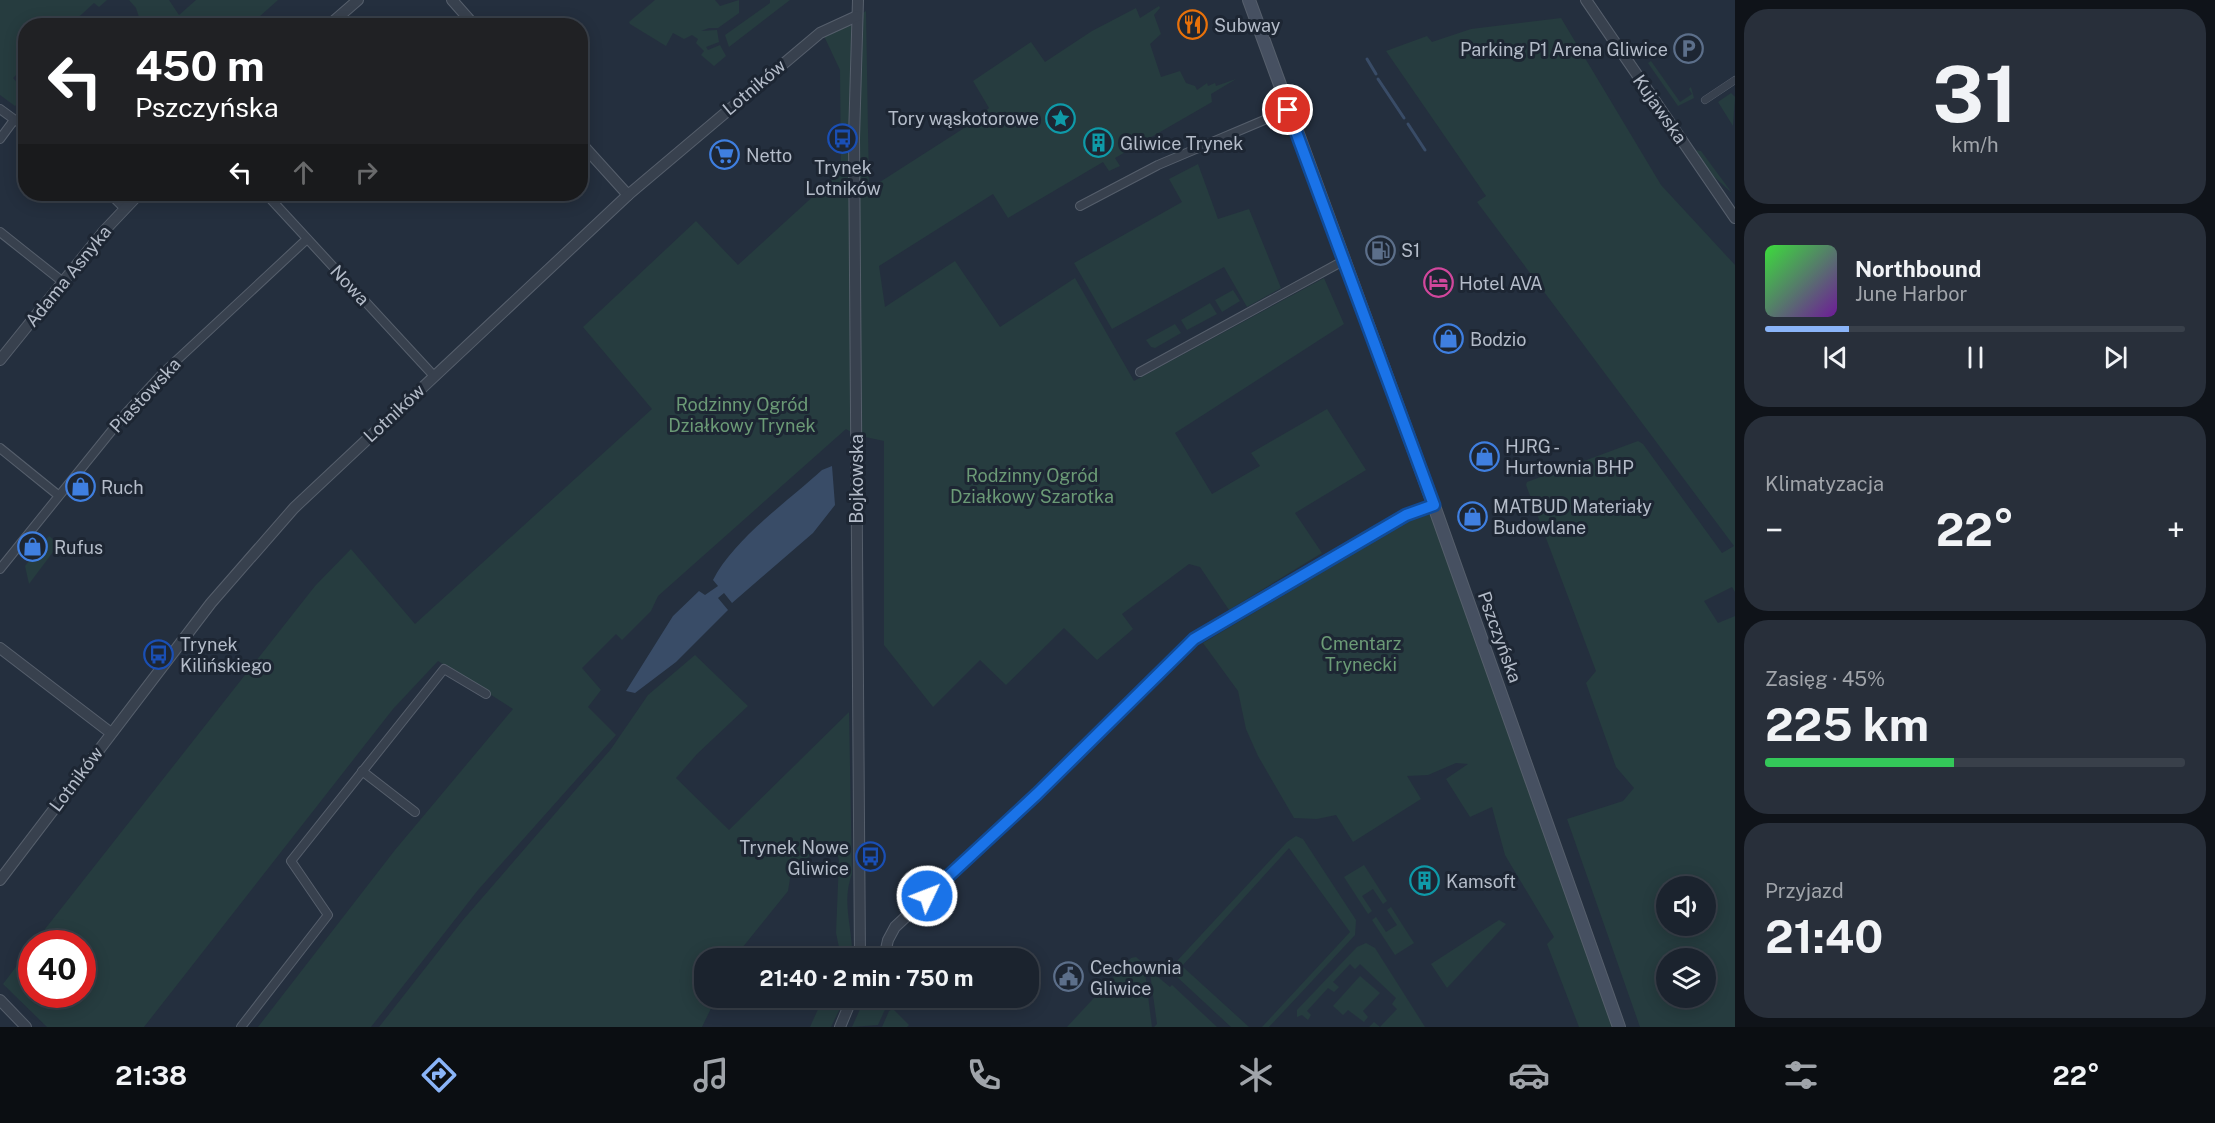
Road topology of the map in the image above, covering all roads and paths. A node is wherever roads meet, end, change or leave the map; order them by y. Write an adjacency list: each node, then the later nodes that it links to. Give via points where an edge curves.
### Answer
1 (358, 0): 7 (street)
2 (452, 0): 8 (street)
3 (858, 0): 6 (street, Bojkowska)
4 (1249, 0): 12 (main road, Pszczyńska)
5 (1586, 0): 23 (street, Kujawska)
6 (857, 16): 17 (street, Lotników, via 820,33); 41 (street, Bojkowska, via 854,148)
7 (337, 18)
8 (468, 18)
9 (1735, 80): 10 (street)
10 (1705, 100)
11 (0, 109): 13 (street)
12 (1288, 110): 21 (street, via 1158,165); 26 (main road, Pszczyńska)
13 (14, 120): 14 (street); 15 (street)
14 (18, 123)
15 (0, 139)
16 (588, 151): 17 (street)
17 (628, 195): 30 (street, Lotników)
18 (117, 201): 22 (street)
19 (132, 201): 22 (street, Adama Asnyka)
20 (274, 201): 25 (street, Nowa)
21 (1080, 207)
22 (124, 208): 27 (street, Adama Asnyka)
23 (1735, 218)
24 (0, 232): 27 (street)
25 (308, 238): 30 (street, Nowa); 32 (street, Piastowska, via 163,373)
26 (1343, 261): 29 (street); 33 (main road, Pszczyńska)
27 (63, 282): 28 (street, Adama Asnyka)
28 (0, 360)
29 (1140, 372)
30 (434, 376): 37 (street, Lotników, via 254,551)
31 (0, 448): 32 (street)
32 (58, 495): 34 (street, Piastowska)
33 (1434, 505): 42 (street, via 1406,515 1194,639 895,927); 48 (main road, Pszczyńska)
34 (0, 569)
35 (0, 648): 37 (street)
36 (486, 694): 38 (street, via 444,669)
37 (111, 733): 40 (street, Lotników)
38 (362, 771): 39 (street); 46 (street, via 291,861 328,915)
39 (415, 812)
40 (0, 880)
41 (860, 948)
42 (886, 948)
43 (0, 1000): 45 (street)
44 (848, 1008): 47 (street)
45 (26, 1027)
46 (241, 1027)
47 (840, 1027)
48 (1619, 1027)

